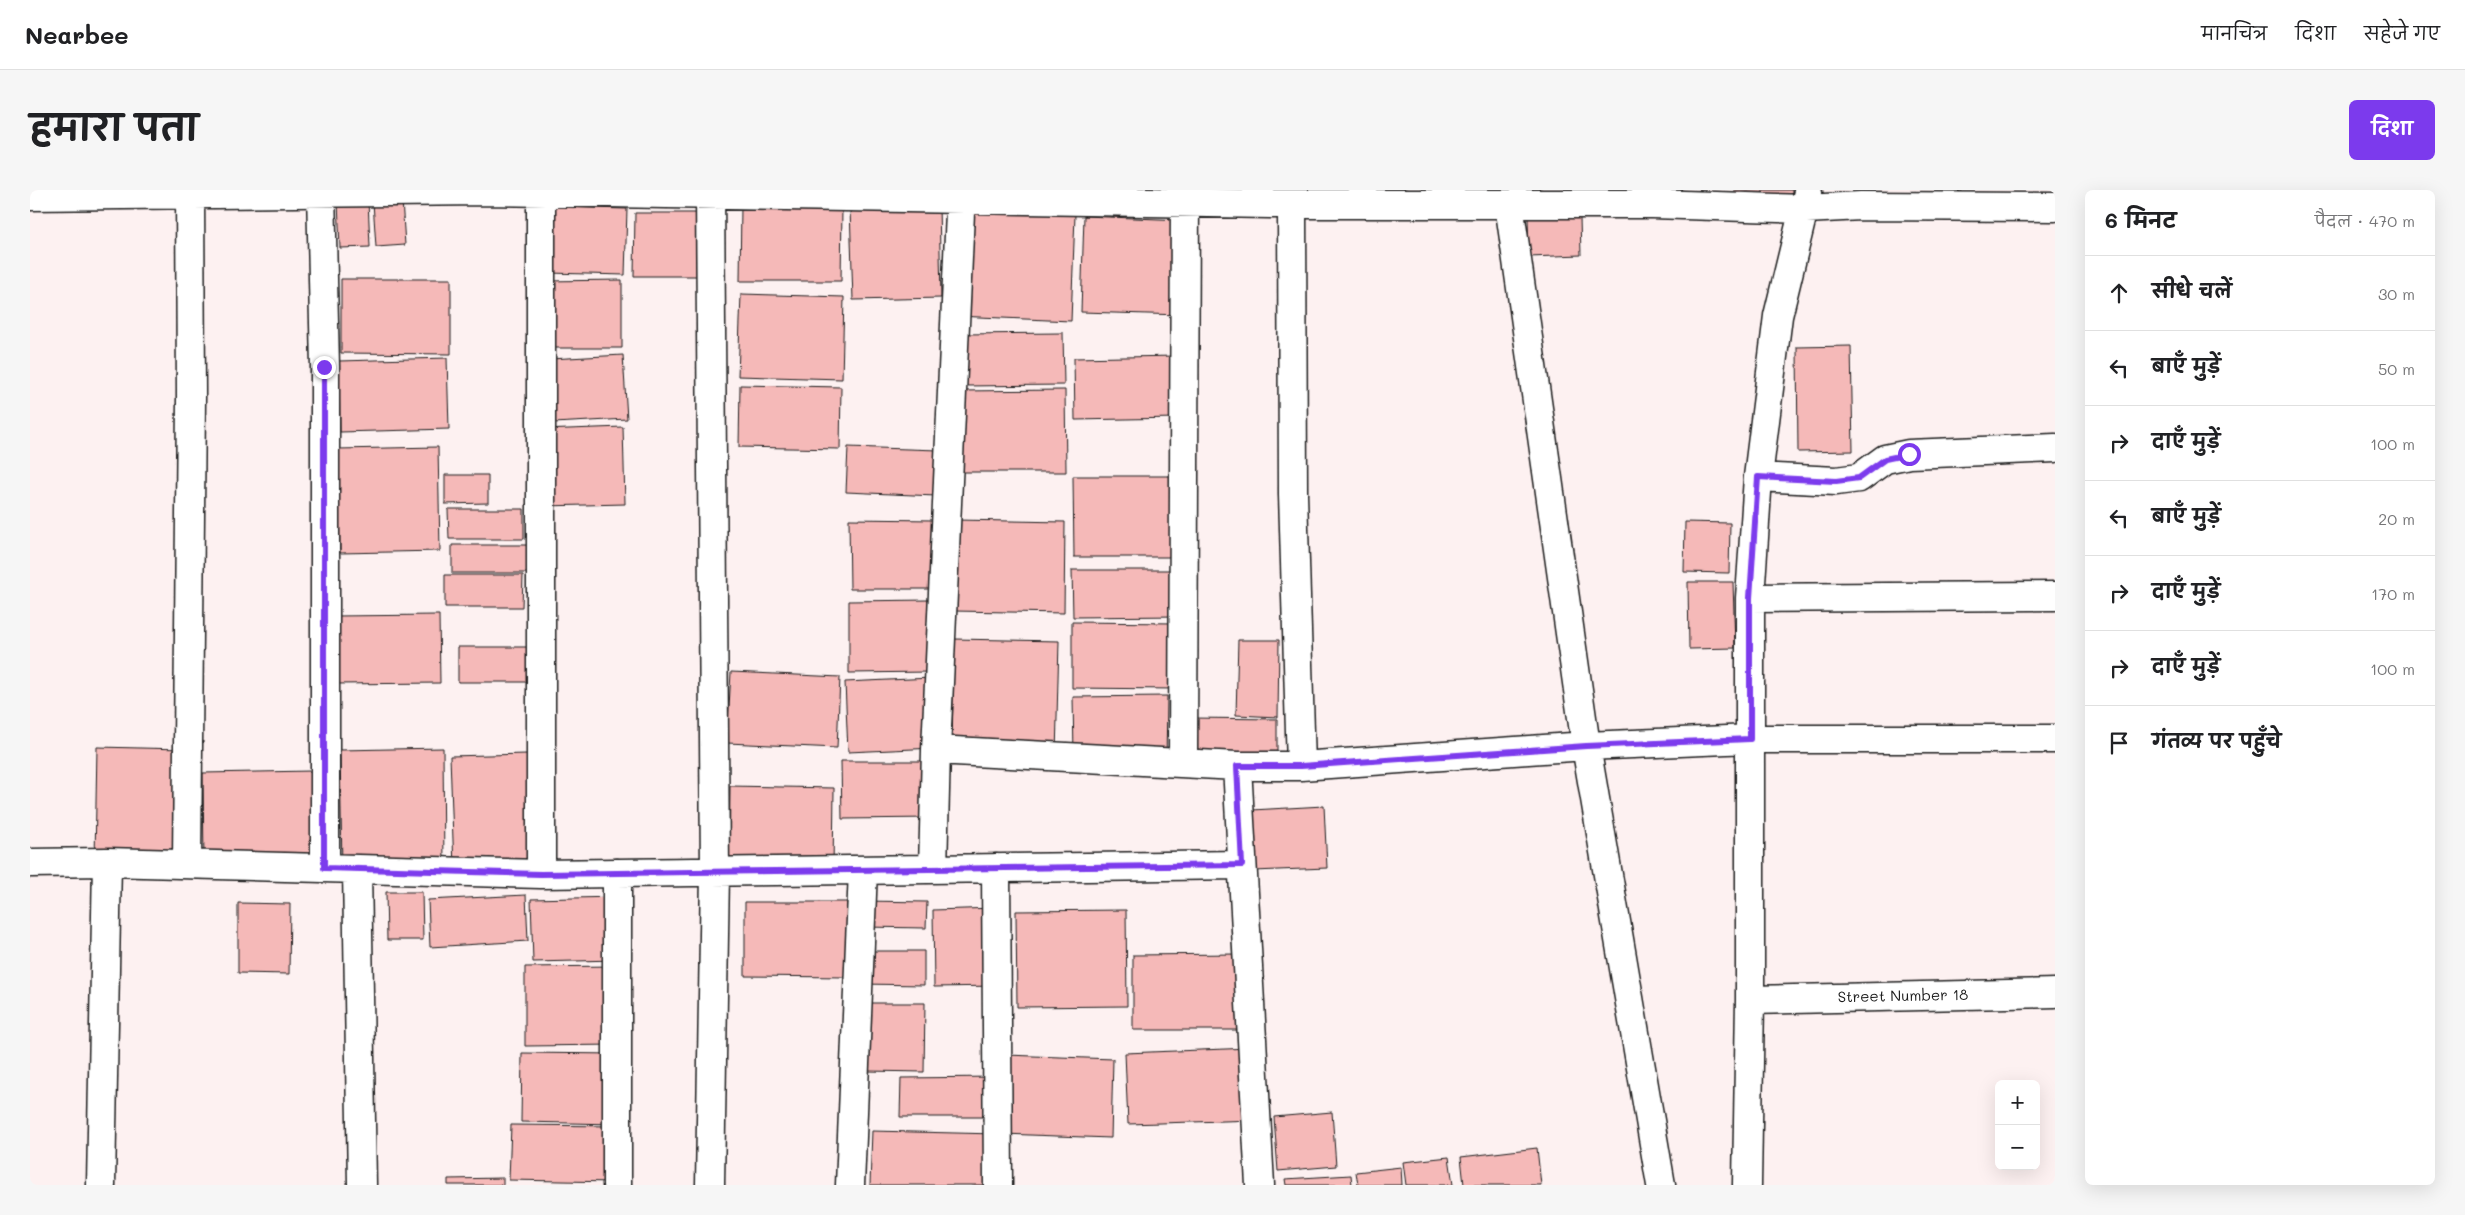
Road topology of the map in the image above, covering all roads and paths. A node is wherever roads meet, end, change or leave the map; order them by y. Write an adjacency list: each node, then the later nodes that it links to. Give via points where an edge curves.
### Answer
1 (322, 191): 2 (street); 3 (street); 28 (street)
2 (542, 191): 4 (street); 35 (street)
3 (190, 192): 7 (street); 26 (street)
4 (710, 192): 5 (street); 33 (street)
5 (833, 193): 6 (street)
6 (961, 194): 8 (street); 20 (street)
7 (30, 196)
8 (1185, 196): 10 (street); 21 (street)
9 (1807, 200): 11 (street); 12 (street, via 1861,206); 14 (street, via 1778,316)
10 (1292, 204): 11 (street); 23 (street, via 1293,494)
11 (1509, 204): 19 (street)
12 (2055, 207)
13 (2055, 448): 14 (street, via 1909,454 1885,459 1859,478 1836,481)
14 (1758, 477): 16 (street)
15 (2055, 596): 16 (street)
16 (1750, 598): 17 (street)
17 (1750, 739): 18 (street); 19 (street); 37 (street)
18 (2055, 739)
19 (1586, 746): 23 (street); 45 (street)
20 (936, 750): 21 (street); 31 (street)
21 (1184, 763): 22 (street)
22 (1237, 766): 23 (street); 27 (street)
23 (1301, 766)
24 (107, 862): 25 (street); 26 (street); 38 (street)
25 (30, 863)
26 (187, 864): 28 (street)
27 (1242, 865): 29 (street); 44 (street)
28 (324, 868): 30 (street)
29 (996, 868): 31 (street); 43 (street)
30 (357, 869): 35 (street); 39 (street)
31 (933, 869): 32 (street)
32 (863, 870): 33 (street); 42 (street)
33 (715, 872): 34 (street); 41 (street)
34 (617, 873): 35 (street); 40 (street)
35 (541, 874)
36 (2055, 993): 37 (street, Street Number 18)
37 (1750, 1000): 46 (street)
38 (101, 1185)
39 (362, 1185)
40 (617, 1185)
41 (710, 1185)
42 (850, 1185)
43 (998, 1185)
44 (1260, 1185)
45 (1661, 1185)
46 (1748, 1185)

